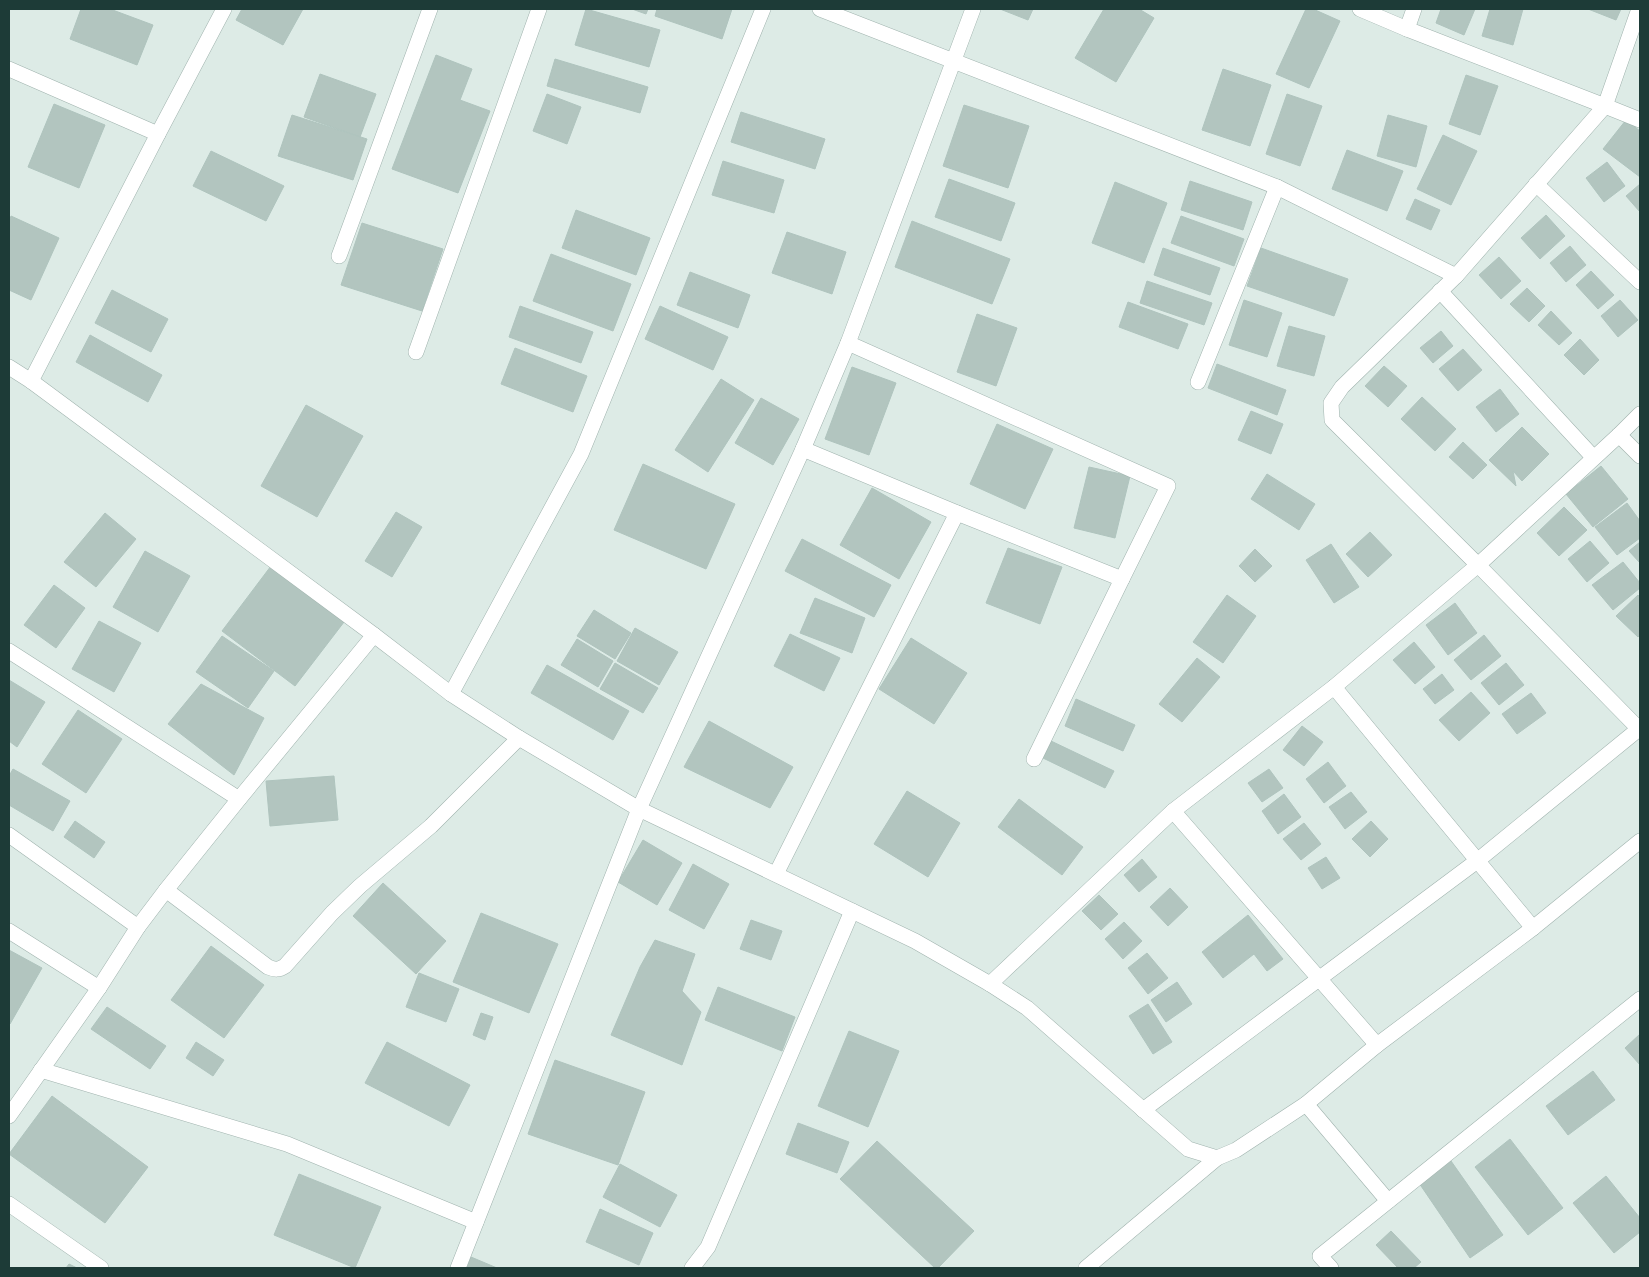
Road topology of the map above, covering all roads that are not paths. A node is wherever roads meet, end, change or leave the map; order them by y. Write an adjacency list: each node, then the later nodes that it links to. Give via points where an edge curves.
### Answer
1 (224, 9): 15 (street)
2 (430, 9): 18 (street)
3 (540, 9): 23 (street)
4 (764, 9): 38 (street, via 581,454)
5 (820, 9): 11 (street)
6 (973, 9): 11 (street)
7 (1360, 9): 10 (street)
8 (1414, 9): 10 (street)
9 (1639, 9): 13 (street)
10 (1407, 29): 13 (street)
11 (954, 60): 17 (street); 22 (street)
12 (9, 69): 15 (street)
13 (1605, 106): 14 (street); 16 (street)
14 (1640, 120)
15 (158, 134): 25 (street)
16 (1536, 184): 19 (street); 20 (street)
17 (1277, 187): 19 (street); 26 (street)
18 (339, 256)
19 (1456, 276): 21 (street)
20 (1640, 282)
21 (1440, 291): 31 (street); 33 (street, via 1342,387 1331,403 1332,420)
22 (848, 343): 29 (street); 34 (street, via 1168,486)
23 (416, 352)
24 (9, 366): 25 (street)
25 (31, 381): 35 (street)
26 (1198, 382)
27 (1640, 414): 28 (street)
28 (1619, 435): 30 (street); 31 (street)
29 (804, 449): 32 (street); 43 (street)
30 (1640, 456)
31 (1593, 457): 33 (street)
32 (957, 513): 34 (street); 48 (street)
33 (1478, 564): 37 (street); 39 (street)
34 (1122, 579): 41 (street)
35 (374, 635): 38 (street); 42 (street)
36 (9, 651): 42 (street)
37 (1334, 687): 44 (street); 47 (street)
38 (451, 694): 40 (street)
39 (1640, 729): 47 (street)
40 (519, 738): 43 (street); 49 (street, via 430,826 339,906 280,970 268,967)
41 (1034, 758)
42 (239, 799): 49 (street)
43 (639, 808): 48 (street); 66 (street)
44 (1173, 811): 54 (street); 55 (street)
45 (9, 835): 51 (street)
46 (1640, 841): 52 (street)
47 (1477, 861): 52 (street); 54 (street)
48 (776, 874): 50 (street)
49 (166, 890): 51 (street)
50 (852, 911): 55 (street, via 915,941); 69 (street, via 708,1247)
51 (138, 927): 56 (street)
52 (1533, 928): 58 (street)
53 (9, 931): 56 (street)
54 (1320, 978): 58 (street); 61 (street)
55 (990, 984): 61 (street, via 1027,1008)
56 (99, 988): 59 (street)
57 (1640, 999): 64 (street)
58 (1377, 1045): 60 (street)
59 (41, 1070): 62 (street); 66 (street, via 288,1144)
60 (1306, 1104): 63 (street, via 1236,1150); 64 (street)
61 (1143, 1110): 63 (street, via 1188,1149)
62 (9, 1116)
63 (1218, 1158): 70 (street)
64 (1388, 1201): 71 (street, via 1320,1256)
65 (9, 1204): 67 (street)
66 (476, 1222): 68 (street)
67 (101, 1268)
68 (458, 1268)
69 (692, 1268)
70 (1086, 1268)
71 (1331, 1268)

